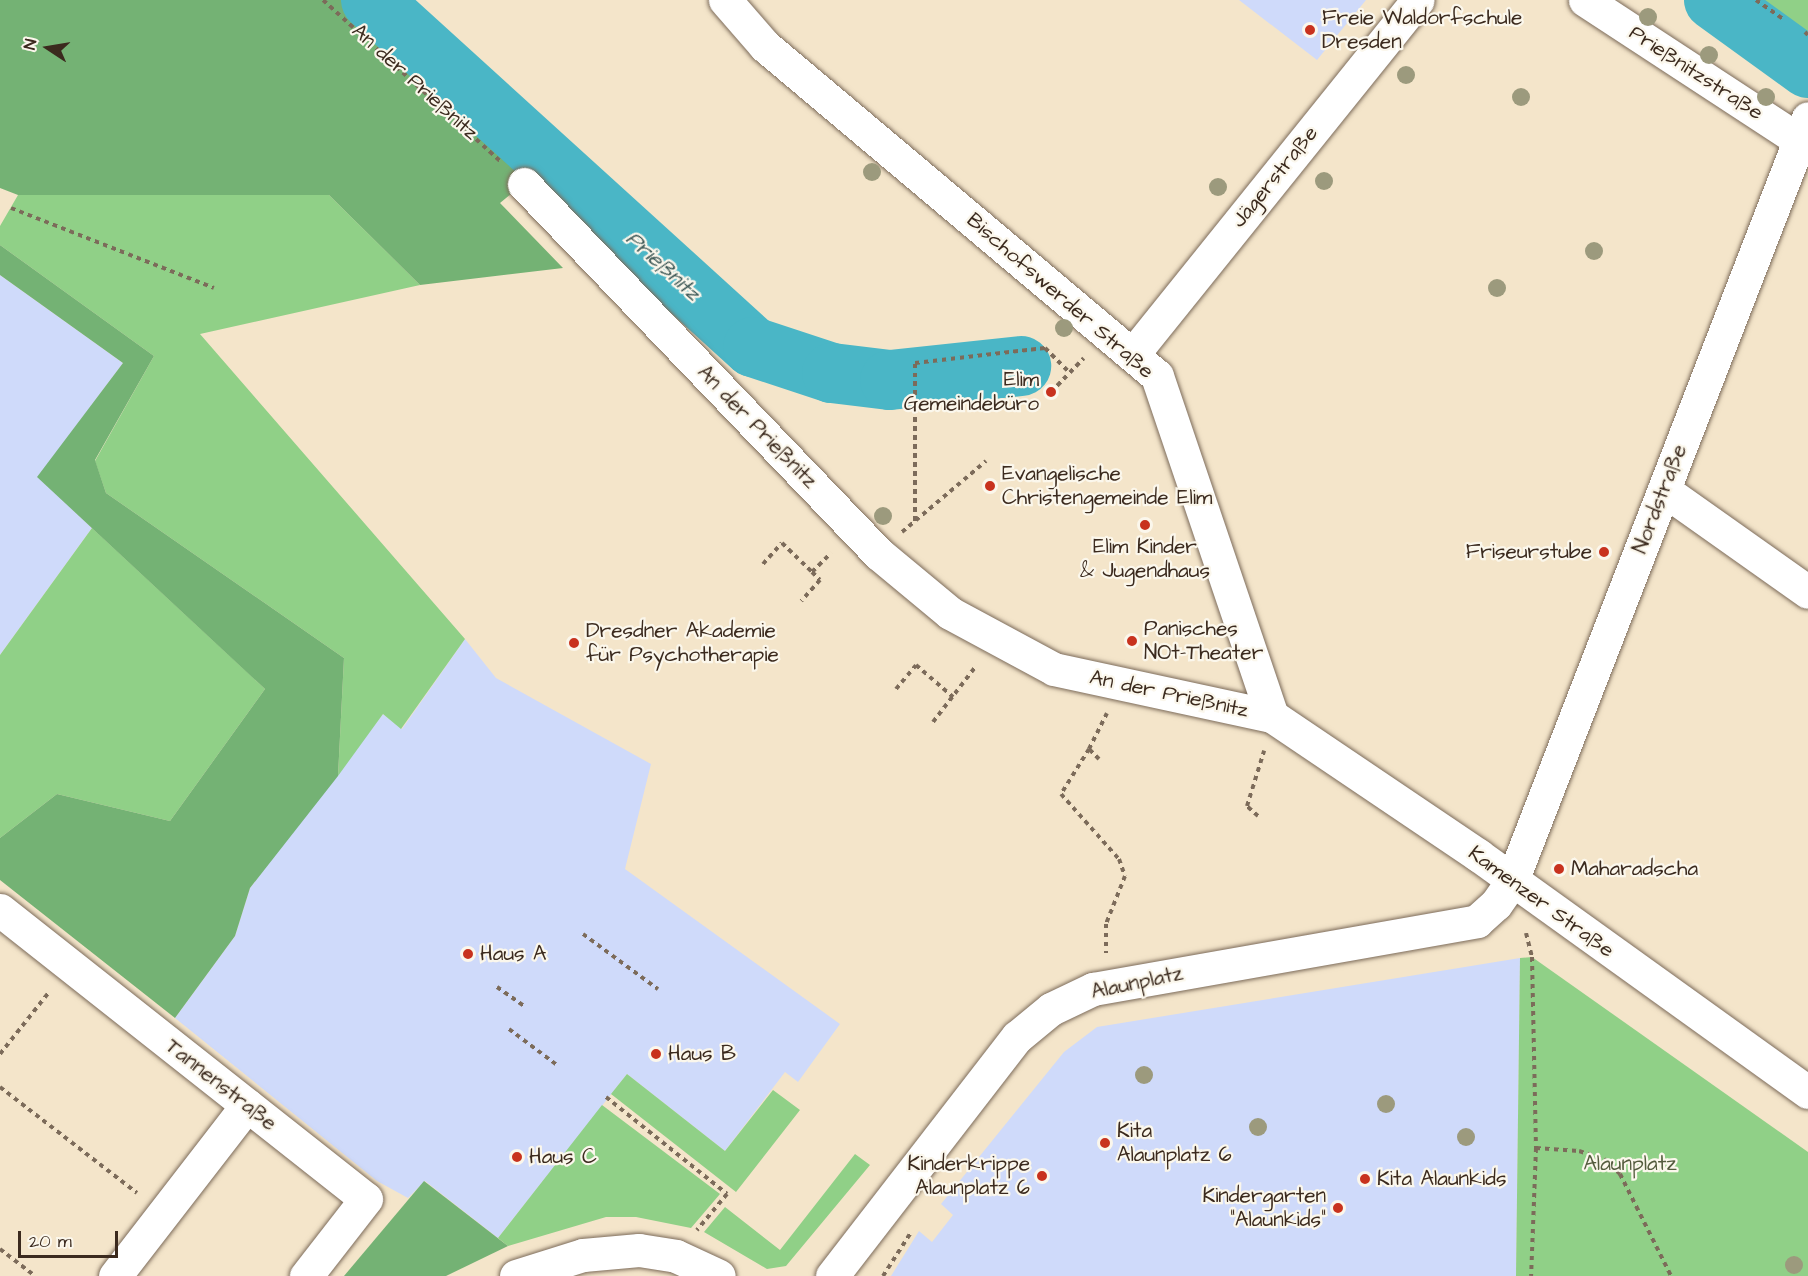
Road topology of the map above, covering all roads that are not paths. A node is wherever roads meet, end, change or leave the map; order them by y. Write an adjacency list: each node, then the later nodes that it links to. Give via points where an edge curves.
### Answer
1 (725, 0): 6 (street, Bischofswerder Straße, via 765,46)
2 (1418, 0): 6 (street, Jägerstraße)
3 (1585, 0): 4 (street, Prießnitzstraße)
4 (1805, 134): 7 (street, Nordstraße)
5 (524, 184): 9 (street, An der Prießnitz, via 879,554 950,613 1054,669)
6 (1133, 354): 9 (street, Bischofswerder Straße, via 1156,376)
7 (1664, 490): 8 (street); 10 (street, Nordstraße)
8 (1808, 592)
9 (1272, 716): 10 (street, Kamenzer Straße)
10 (1512, 881): 12 (street, Kamenzer Straße); 18 (street, Alaunplatz, via 1477,921 1111,985 1051,1009 1017,1037)
11 (0, 910): 13 (street, Tannenstraße)
12 (1808, 1092)
13 (247, 1106): 14 (street); 15 (street, Tannenstraße, via 366,1199)
14 (115, 1276)
15 (306, 1276)
16 (516, 1276): 17 (street, via 583,1255 639,1250 676,1256)
17 (719, 1276)
18 (832, 1276)

